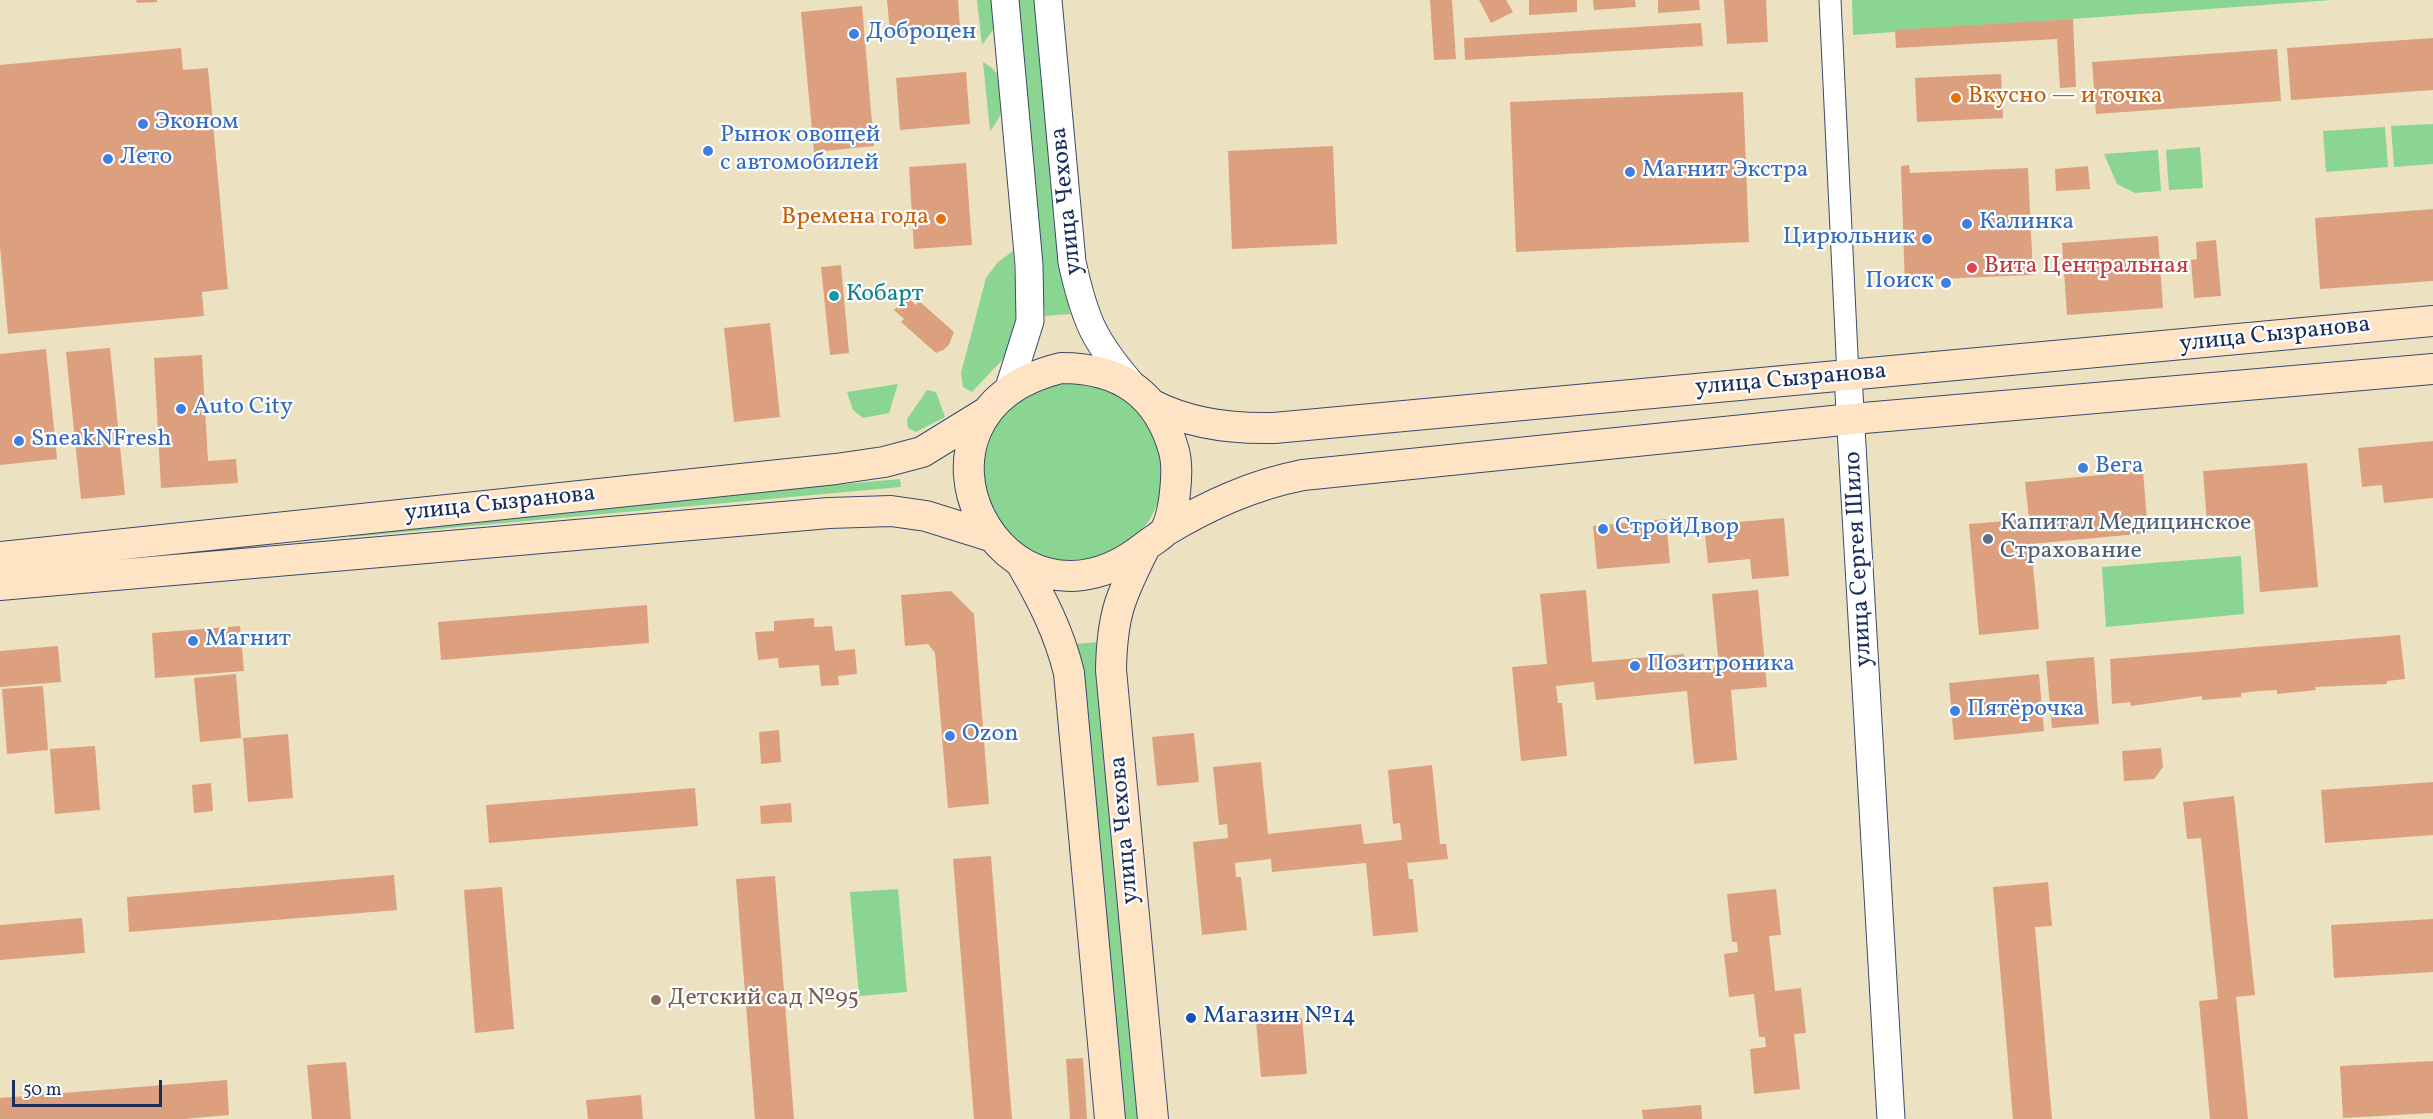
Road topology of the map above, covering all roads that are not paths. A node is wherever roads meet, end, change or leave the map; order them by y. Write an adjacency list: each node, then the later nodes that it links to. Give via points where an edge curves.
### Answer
1 (1005, 0): 7 (street, улица Чехова, via 1030,298 1030,321)
2 (1048, 0): 8 (street, улица Чехова, via 1074,272 1093,333 1105,353)
3 (1830, 0): 6 (street, улица Сергея Шило)
4 (2428, 321): 5 (main road); 6 (main road, улица Сызранова)
5 (2430, 369): 10 (main road, улица Сызранова)
6 (1848, 376): 8 (main road, улица Сызранова, via 1274,428 1246,428 1174,416); 10 (street, улица Сергея Шило)
7 (1009, 388): 8 (main road, via 1036,374 1086,368 1106,372); 9 (main road)
8 (1143, 396): 13 (main road, via 1168,429 1176,460 1175,493)
9 (987, 412): 11 (main road, улица Сызранова, via 922,452 884,462); 12 (main road, via 974,437 968,464 975,510)
10 (1852, 419): 13 (main road, улица Сызранова, via 1303,475 1270,481 1235,494); 21 (street, улица Сергея Шило)
11 (276, 528): 15 (main road); 17 (main road, улица Сызранова)
12 (990, 536): 15 (main road, улица Сызранова, via 926,516 872,511); 16 (main road)
13 (1155, 539): 16 (main road, via 1123,563 1096,574 1064,576); 20 (main road, улица Чехова, via 1120,596 1112,632 1111,670)
14 (0, 557): 17 (main road, улица Сызранова)
15 (279, 559): 17 (main road, улица Сызранова)
16 (1021, 563): 19 (main road, улица Чехова, via 1057,630 1069,673)
17 (68, 564): 18 (main road, улица Сызранова)
18 (0, 585)
19 (1110, 1119)
20 (1153, 1119)
21 (1891, 1119)

